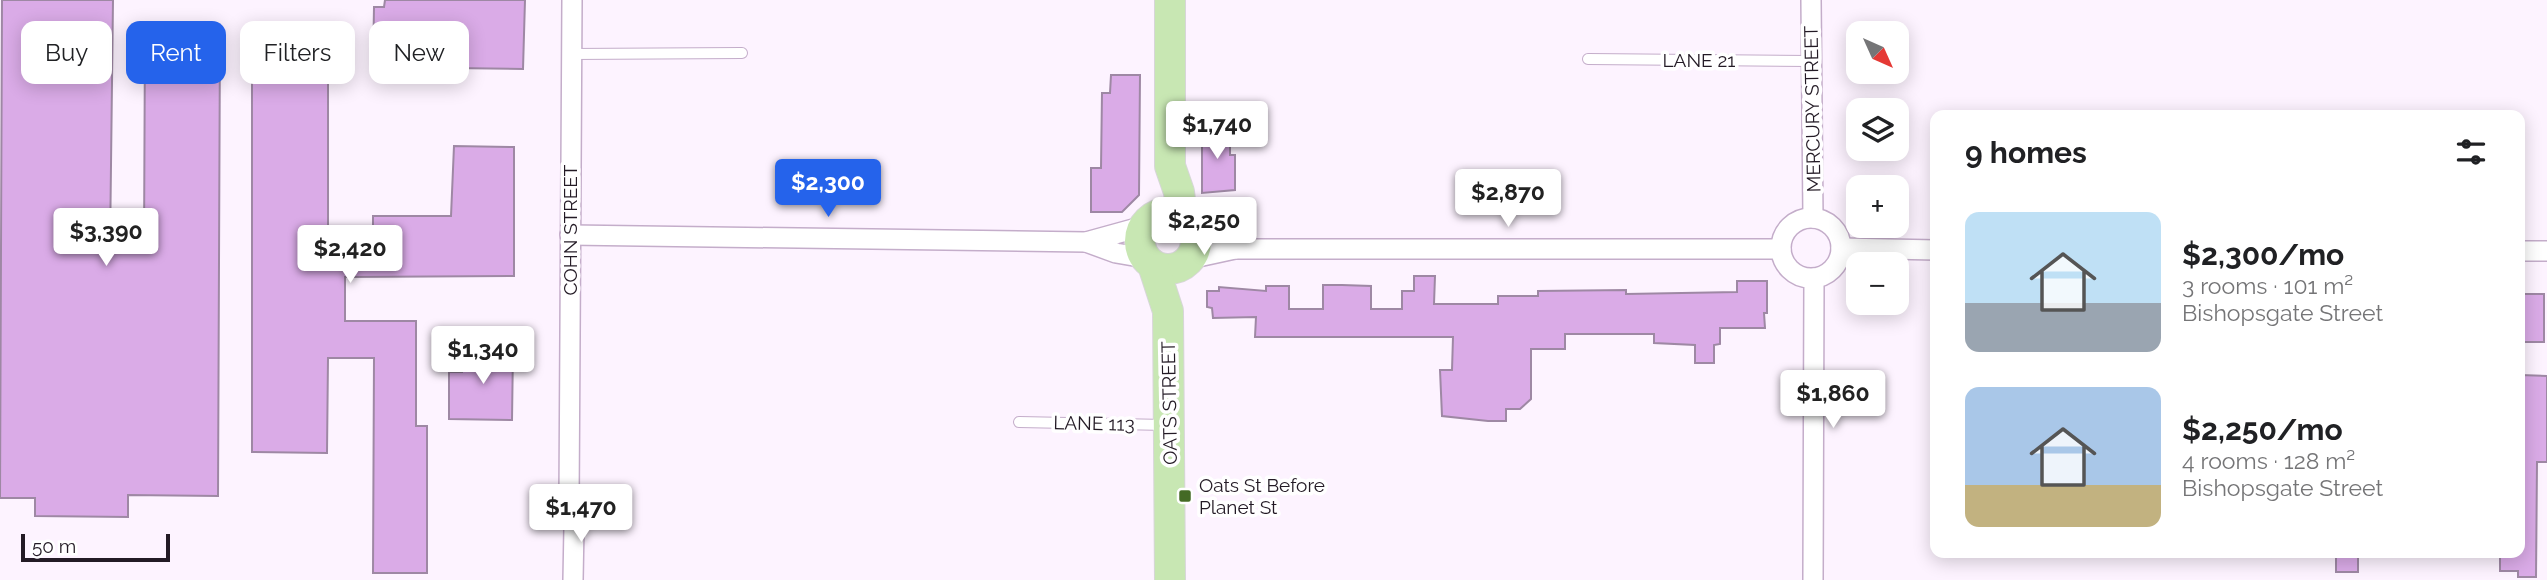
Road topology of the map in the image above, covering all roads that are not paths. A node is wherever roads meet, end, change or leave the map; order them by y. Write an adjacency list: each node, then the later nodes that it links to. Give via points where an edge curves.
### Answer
1 (572, 0): 5 (street, COHN STREET)
2 (1170, 0): 9 (main road, via 1170,166 1160,190)
3 (1811, 0): 7 (street, MERCURY STREET)
4 (742, 53): 5 (lane)
5 (572, 54): 10 (street, COHN STREET)
6 (1588, 59): 7 (lane, LANE 21)
7 (1811, 61): 8 (street, MERCURY STREET)
8 (1813, 218): 12 (street, via 1836,231); 14 (street, via 1787,230)
9 (1169, 221): 11 (street); 13 (street); 18 (main road, via 1140,243); 19 (main road, via 1196,243)
10 (570, 236): 11 (street); 24 (street, COHN STREET)
11 (1086, 242): 18 (street)
12 (1841, 248): 15 (street); 20 (street, via 1836,265)
13 (1235, 249): 14 (street); 19 (street)
14 (1781, 249): 20 (street, via 1788,268 1804,278)
15 (1930, 250)
16 (2525, 251): 17 (street)
17 (2547, 251)
18 (1149, 261): 19 (main road, via 1166,270); 21 (main road, OATS STREET)
19 (1186, 262): 21 (main road, OATS STREET)
20 (1814, 278): 26 (street)
21 (1168, 311): 23 (main road, OATS STREET)
22 (1019, 422): 23 (lane, LANE 113)
23 (1170, 425): 25 (main road, OATS STREET)
24 (571, 578)
25 (1170, 580)
26 (1813, 580)

